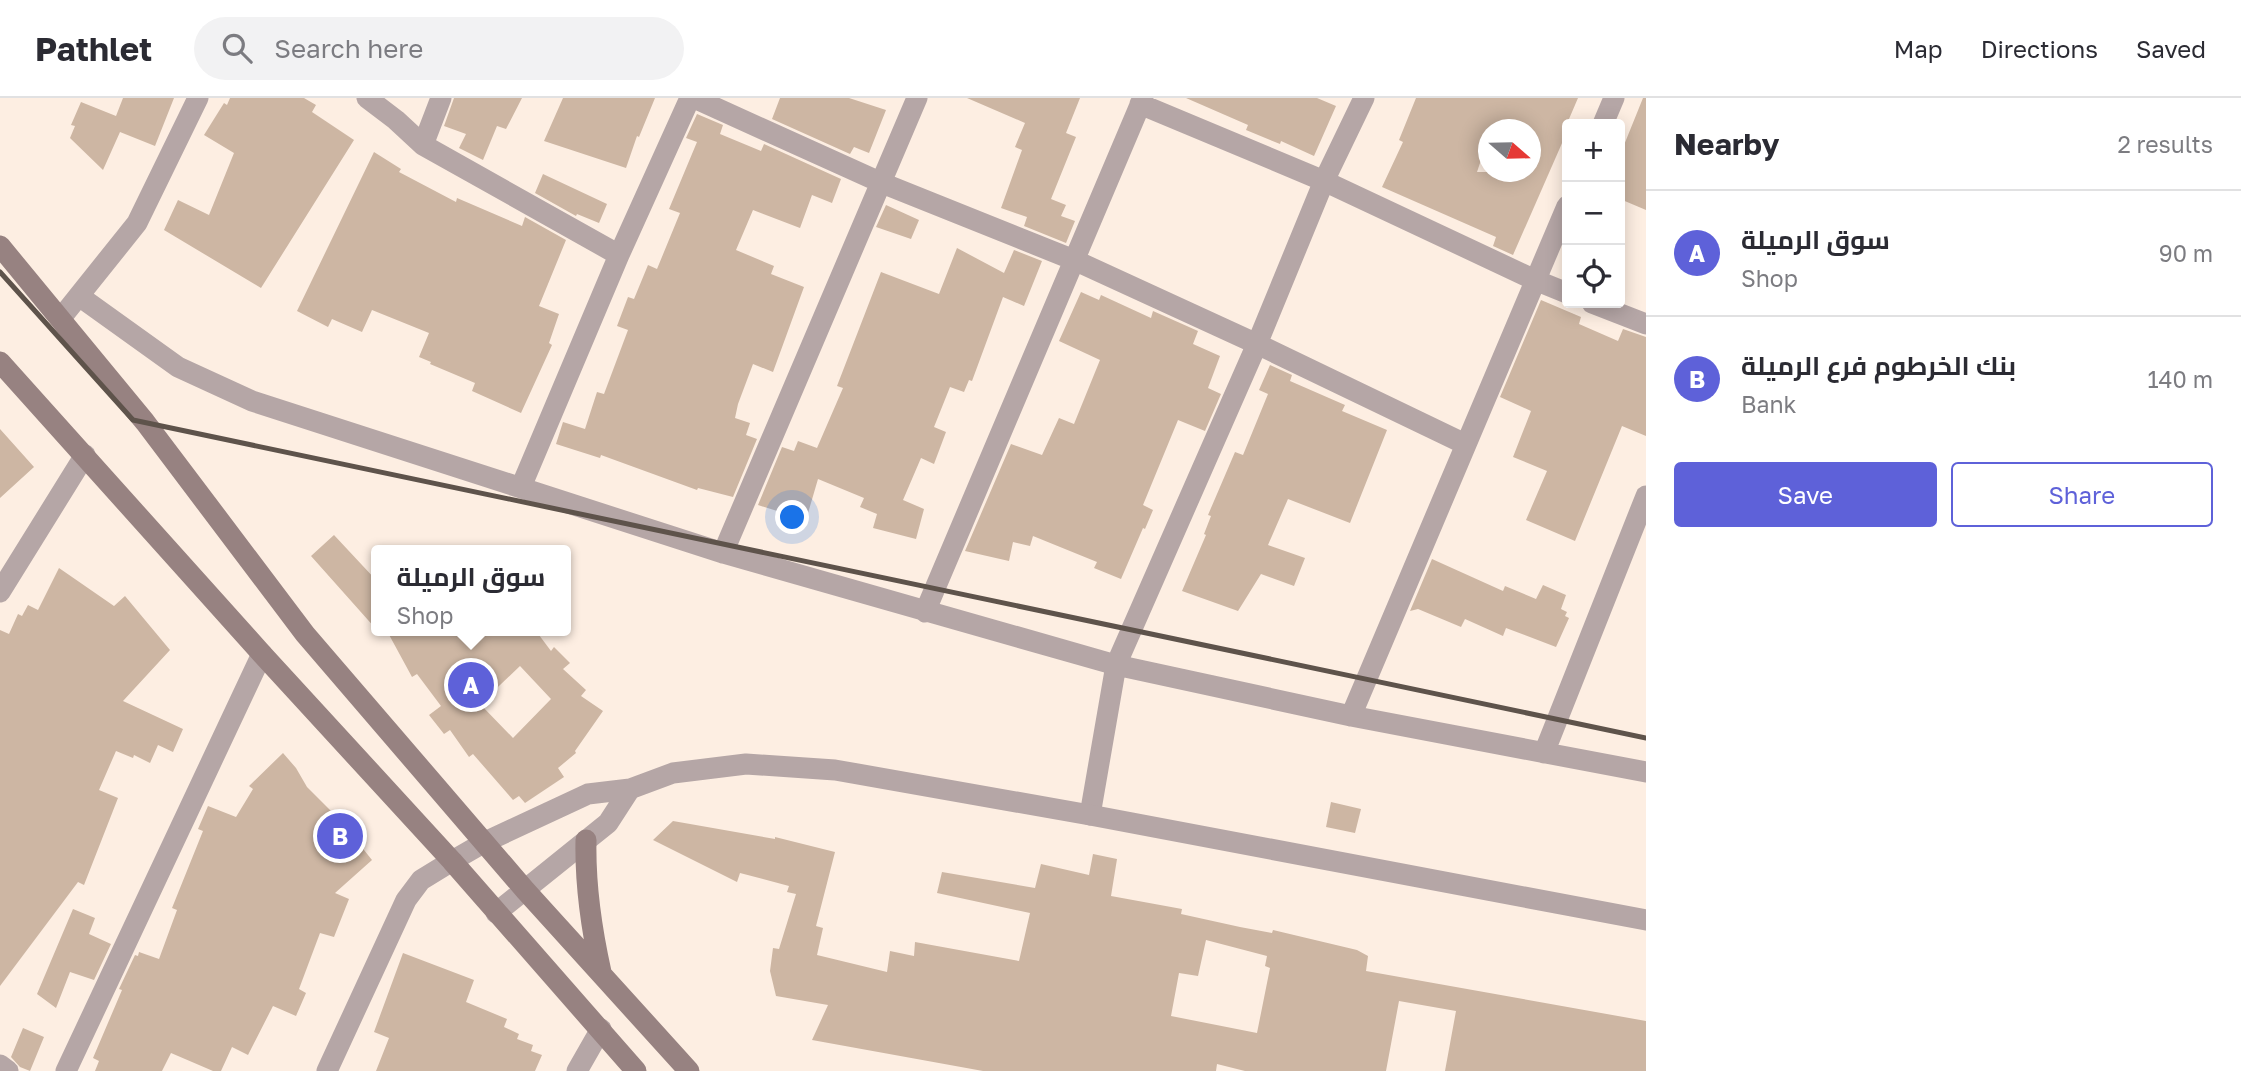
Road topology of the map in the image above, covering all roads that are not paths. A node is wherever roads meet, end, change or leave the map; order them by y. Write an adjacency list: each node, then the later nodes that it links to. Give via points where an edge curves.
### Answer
1 (198, 98): 19 (street, via 136,223)
2 (367, 98): 10 (street)
3 (441, 98): 10 (street)
4 (692, 98): 12 (street); 15 (street)
5 (917, 98): 12 (street)
6 (1364, 98): 11 (street)
7 (1614, 98): 9 (street)
8 (1142, 101): 11 (street); 16 (street)
9 (1605, 119)
10 (423, 145): 15 (street)
11 (1324, 181): 17 (street); 23 (street)
12 (882, 183): 16 (street); 29 (street)
13 (1562, 218): 17 (street)
14 (0, 246): 21 (main road)
15 (618, 255): 27 (street)
16 (1074, 260): 23 (street); 31 (street)
17 (1535, 280): 18 (street); 25 (street)
18 (1562, 291)
19 (79, 296): 21 (street); 27 (street, via 178,368 252,401)
20 (1605, 308): 22 (street)
21 (61, 318): 40 (main road, via 305,634)
22 (1646, 324)
23 (1257, 344): 25 (street); 33 (street)
24 (0, 362): 26 (main road)
25 (1465, 444): 34 (street)
26 (85, 455): 30 (street); 32 (main road)
27 (521, 487): 29 (street)
28 (1646, 496): 35 (street)
29 (723, 553): 31 (street)
30 (0, 592)
31 (925, 611): 33 (street)
32 (262, 654): 41 (main road); 49 (street)
33 (1116, 665): 34 (street); 38 (street)
34 (1352, 716): 35 (street)
35 (1544, 753): 36 (street)
36 (1646, 772)
37 (630, 789): 38 (street, via 673,774 746,764 835,770); 39 (street, via 608,822); 40 (street, via 587,794)
38 (1090, 815): 44 (street)
39 (586, 840): 42 (street); 45 (main road, via 589,916)
40 (485, 842): 41 (street); 42 (main road)
41 (452, 861): 43 (main road); 50 (street, via 421,880 406,900)
42 (525, 890): 43 (street); 45 (main road)
43 (496, 913): 46 (main road)
44 (1646, 920)
45 (601, 974): 53 (main road)
46 (601, 1029): 51 (street); 52 (main road)
47 (0, 1065): 48 (street)
48 (8, 1071)
49 (66, 1071)
50 (327, 1071)
51 (577, 1071)
52 (636, 1071)
53 (689, 1071)

